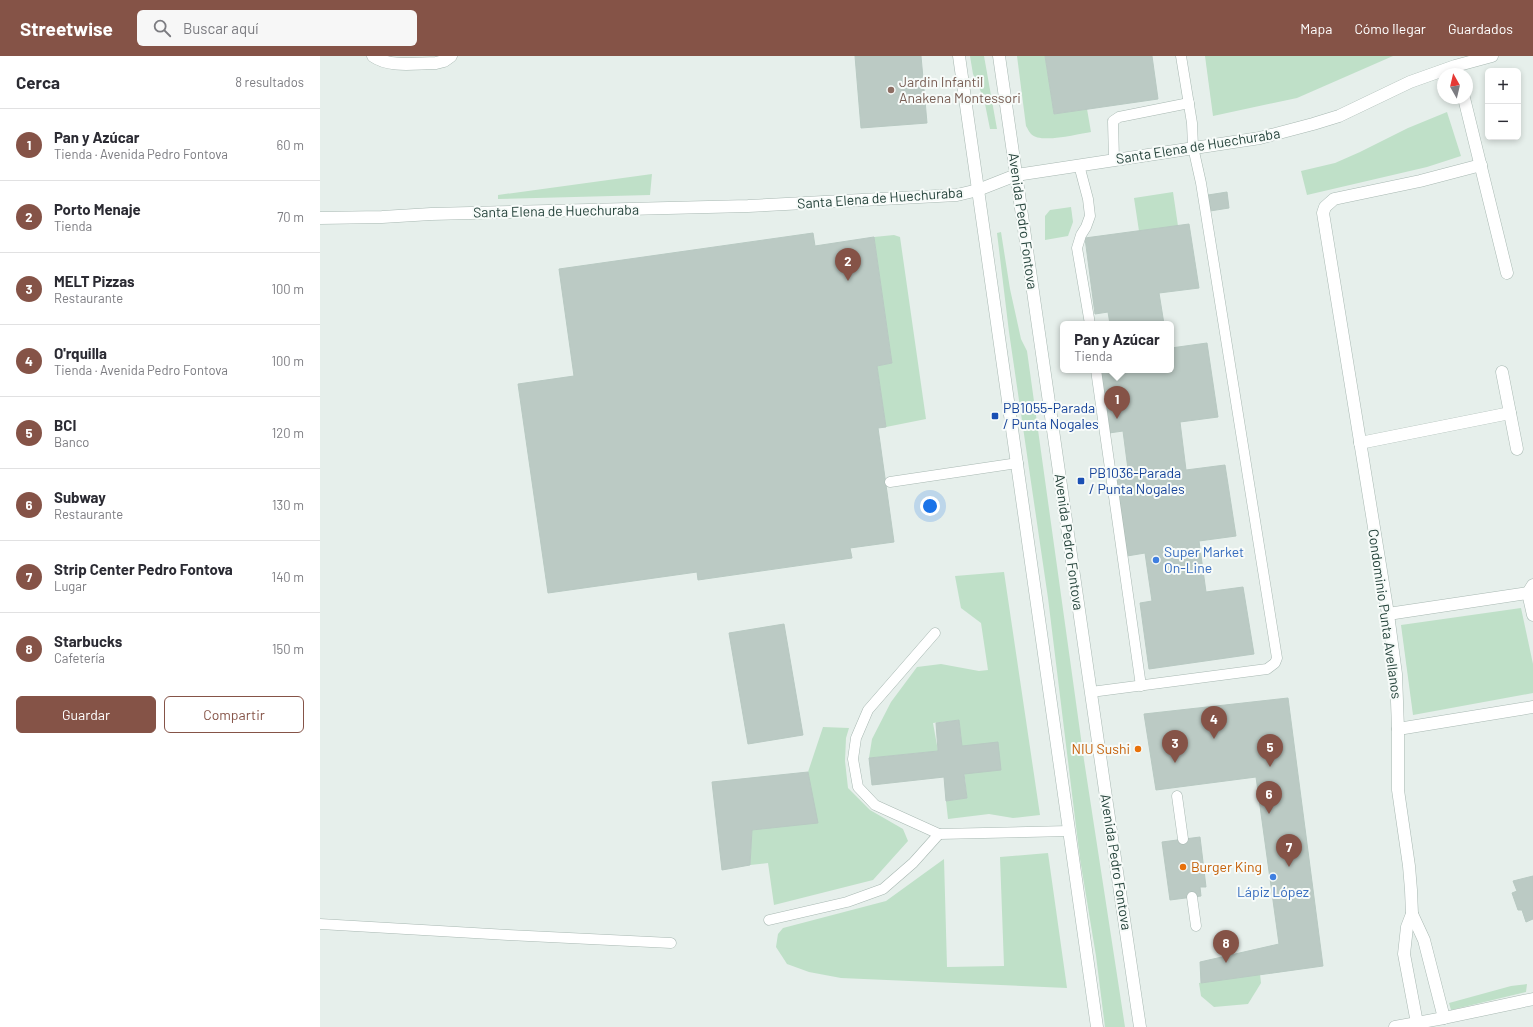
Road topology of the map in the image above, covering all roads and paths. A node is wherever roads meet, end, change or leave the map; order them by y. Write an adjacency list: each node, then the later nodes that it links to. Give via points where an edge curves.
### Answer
1 (373, 56): 2 (street, via 388,63 436,63 444,62)
2 (451, 56)
3 (959, 56): 16 (street)
4 (999, 56): 15 (street, Avenida Pedro Fontova)
5 (1181, 56): 9 (lane)
6 (1492, 56): 7 (street, Santa Elena de Huechuraba)
7 (1461, 68)
8 (1437, 75): 11 (street, Santa Elena de Huechuraba, via 1410,82 1359,107 1313,124 1260,138)
9 (1189, 103): 11 (lane); 12 (lane, via 1119,117 1113,121)
10 (1466, 104): 14 (street)
11 (1193, 147): 12 (street, Santa Elena de Huechuraba); 31 (lane, via 1201,182 1277,658 1275,664 1267,669)
12 (1114, 160): 13 (street, Santa Elena de Huechuraba)
13 (1079, 165): 15 (street, Santa Elena de Huechuraba); 19 (lane, via 1090,216 1077,248)
14 (1481, 165): 18 (street); 23 (street, Condominio Punta Avellanos, via 1334,199 1325,207 1322,214)
15 (1016, 175): 16 (street, Santa Elena de Huechuraba); 32 (street, Avenida Pedro Fontova)
16 (978, 190): 17 (street, Santa Elena de Huechuraba, via 957,195 748,206); 25 (street)
17 (320, 218)
18 (1507, 273)
19 (1089, 321)
20 (1502, 372): 22 (street)
21 (1096, 373): 31 (lane)
22 (1510, 413): 23 (street); 24 (street)
23 (1360, 443): 28 (street, Condominio Punta Avellanos)
24 (1517, 449)
25 (1018, 463): 26 (lane); 36 (street)
26 (890, 482)
27 (1530, 589): 28 (street); 29 (street)
28 (1388, 614): 34 (street, Condominio Punta Avellanos, via 1396,674)
29 (1533, 615)
30 (935, 633): 37 (lane, via 868,710 856,738 853,760 858,787 875,805)
31 (1141, 686): 32 (lane)
32 (1091, 692): 49 (street, Avenida Pedro Fontova)
33 (1533, 707): 34 (street)
34 (1398, 729): 40 (street, Condominio Punta Avellanos, via 1398,790 1409,866)
35 (1177, 796): 38 (lane)
36 (1069, 831): 37 (lane); 48 (street)
37 (939, 834): 41 (lane, via 913,863 883,889 847,902)
38 (1183, 839)
39 (1192, 897): 43 (lane)
40 (1412, 914): 46 (street, via 1424,940); 47 (street, Condominio Punta Avellanos, via 1407,927 1404,954)
41 (769, 920)
42 (320, 924): 44 (lane)
43 (1196, 926)
44 (671, 943)
45 (1533, 999): 46 (street)
46 (1444, 1018): 47 (street)
47 (1417, 1023): 50 (street)
48 (1097, 1027)
49 (1140, 1027)
50 (1394, 1027)

